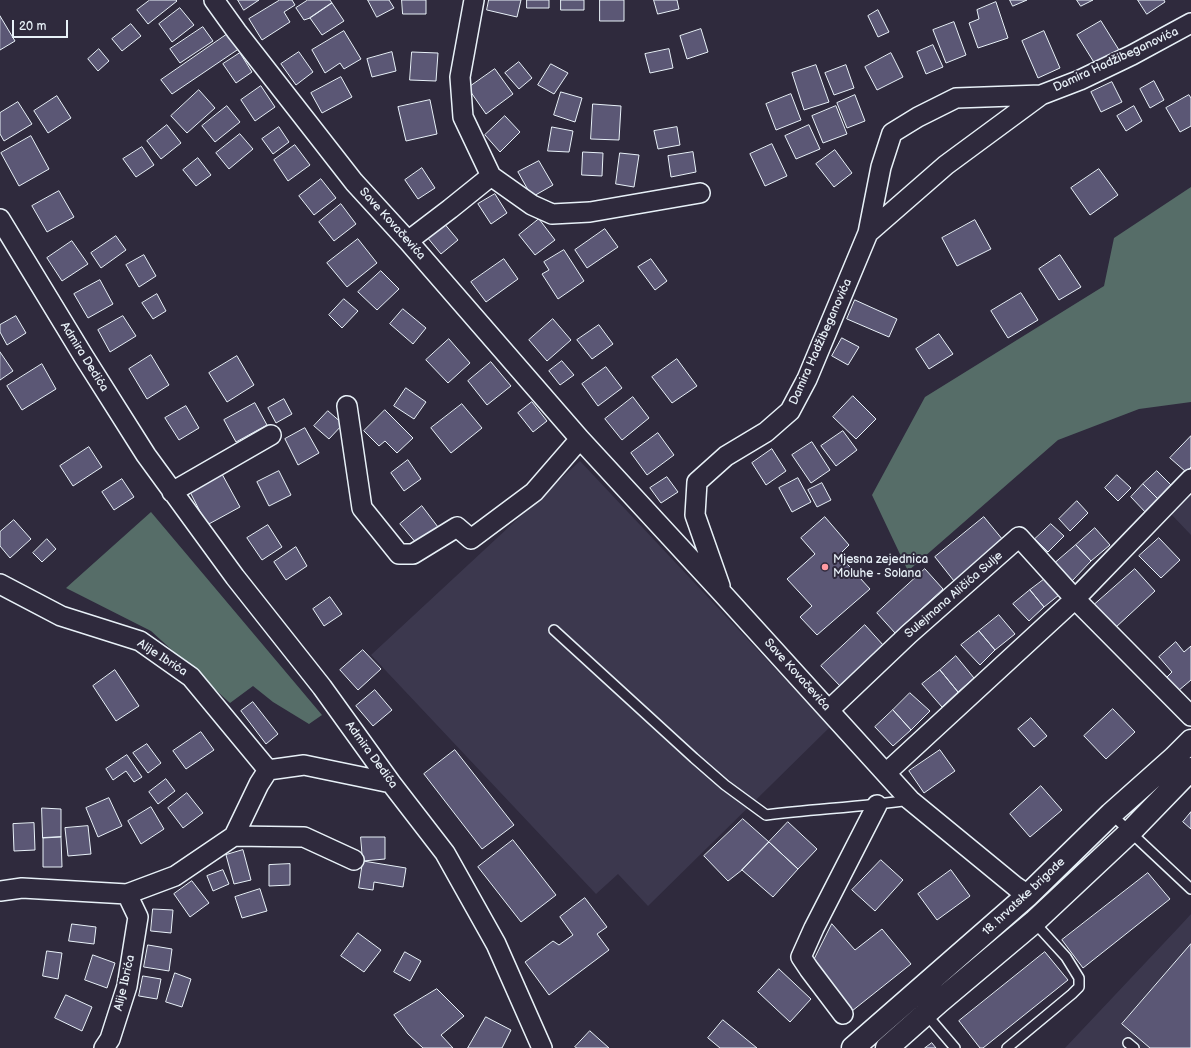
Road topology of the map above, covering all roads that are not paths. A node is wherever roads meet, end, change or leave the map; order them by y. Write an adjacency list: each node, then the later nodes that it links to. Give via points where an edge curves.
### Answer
1 (214, 0): 9 (street, Save Kovačevića, via 354,182)
2 (474, 0): 5 (street, via 460,77 463,117)
3 (1191, 23): 4 (street, Damira Hadžibeganovića, via 1080,80)
4 (1041, 95): 8 (street, Damira Hadžibeganovića, via 946,165); 8 (street, Damira Hadžibeganovića, via 956,98 892,133 881,167)
5 (490, 176): 6 (street, via 532,205 552,214 590,212); 9 (street)
6 (700, 193)
7 (0, 219): 14 (street, Admira Dedića, via 146,456)
8 (868, 233): 16 (street, Damira Hadžibeganovića, via 807,379 790,411 766,432 726,456 697,482 695,515)
9 (408, 241): 12 (street, Save Kovačevića)
10 (347, 406): 12 (street, via 362,508 399,554 413,554 457,527 471,539 534,492)
11 (271, 435): 14 (street)
12 (580, 439): 16 (street, Save Kovačevića)
13 (1191, 480): 17 (street)
14 (172, 492): 25 (street, Admira Dedića, via 322,687)
15 (0, 584): 23 (street, Alije Ibrića, via 61,616 140,641 185,672)
16 (723, 594): 19 (street, Save Kovačevića)
17 (1075, 599): 19 (street, Sulejmana Aličića Sulje, via 1019,537 909,634); 20 (street); 24 (street)
18 (554, 630): 27 (lane, via 694,758 766,815)
19 (829, 710): 24 (street, Save Kovačevića)
20 (1191, 716)
21 (1191, 741): 28 (main road, 18. hrvatske brigade)
22 (1191, 769): 29 (main road, 18. hrvatske brigade)
23 (268, 770): 25 (street, via 304,766); 30 (street)
24 (886, 773): 26 (street, Save Kovačevića)
25 (391, 783): 39 (street, Admira Dedića, via 445,852 496,944)
26 (910, 800): 27 (lane); 35 (street, Save Kovačevića)
27 (877, 805): 38 (street, via 801,957)
28 (1111, 814): 29 (lane); 35 (main road, 18. hrvatske brigade)
29 (1130, 832): 32 (lane); 36 (main road, 18. hrvatske brigade)
30 (234, 836): 31 (street, via 304,837); 34 (street, via 175,876)
31 (354, 860)
32 (1191, 889)
33 (0, 891): 34 (street, via 22,888)
34 (127, 894): 40 (street, Alije Ibrića, via 138,917 127,986 110,1039)
35 (1028, 895): 41 (main road, 18. hrvatske brigade)
36 (1034, 922): 37 (main road, 18. hrvatske brigade); 44 (lane, via 1066,957 1078,978 1079,987)
37 (926, 1013): 42 (main road, 18. hrvatske brigade); 43 (lane)
38 (843, 1014)
39 (535, 1045)
40 (104, 1048)
41 (853, 1048)
42 (887, 1048)
43 (955, 1048)
44 (1007, 1048)

